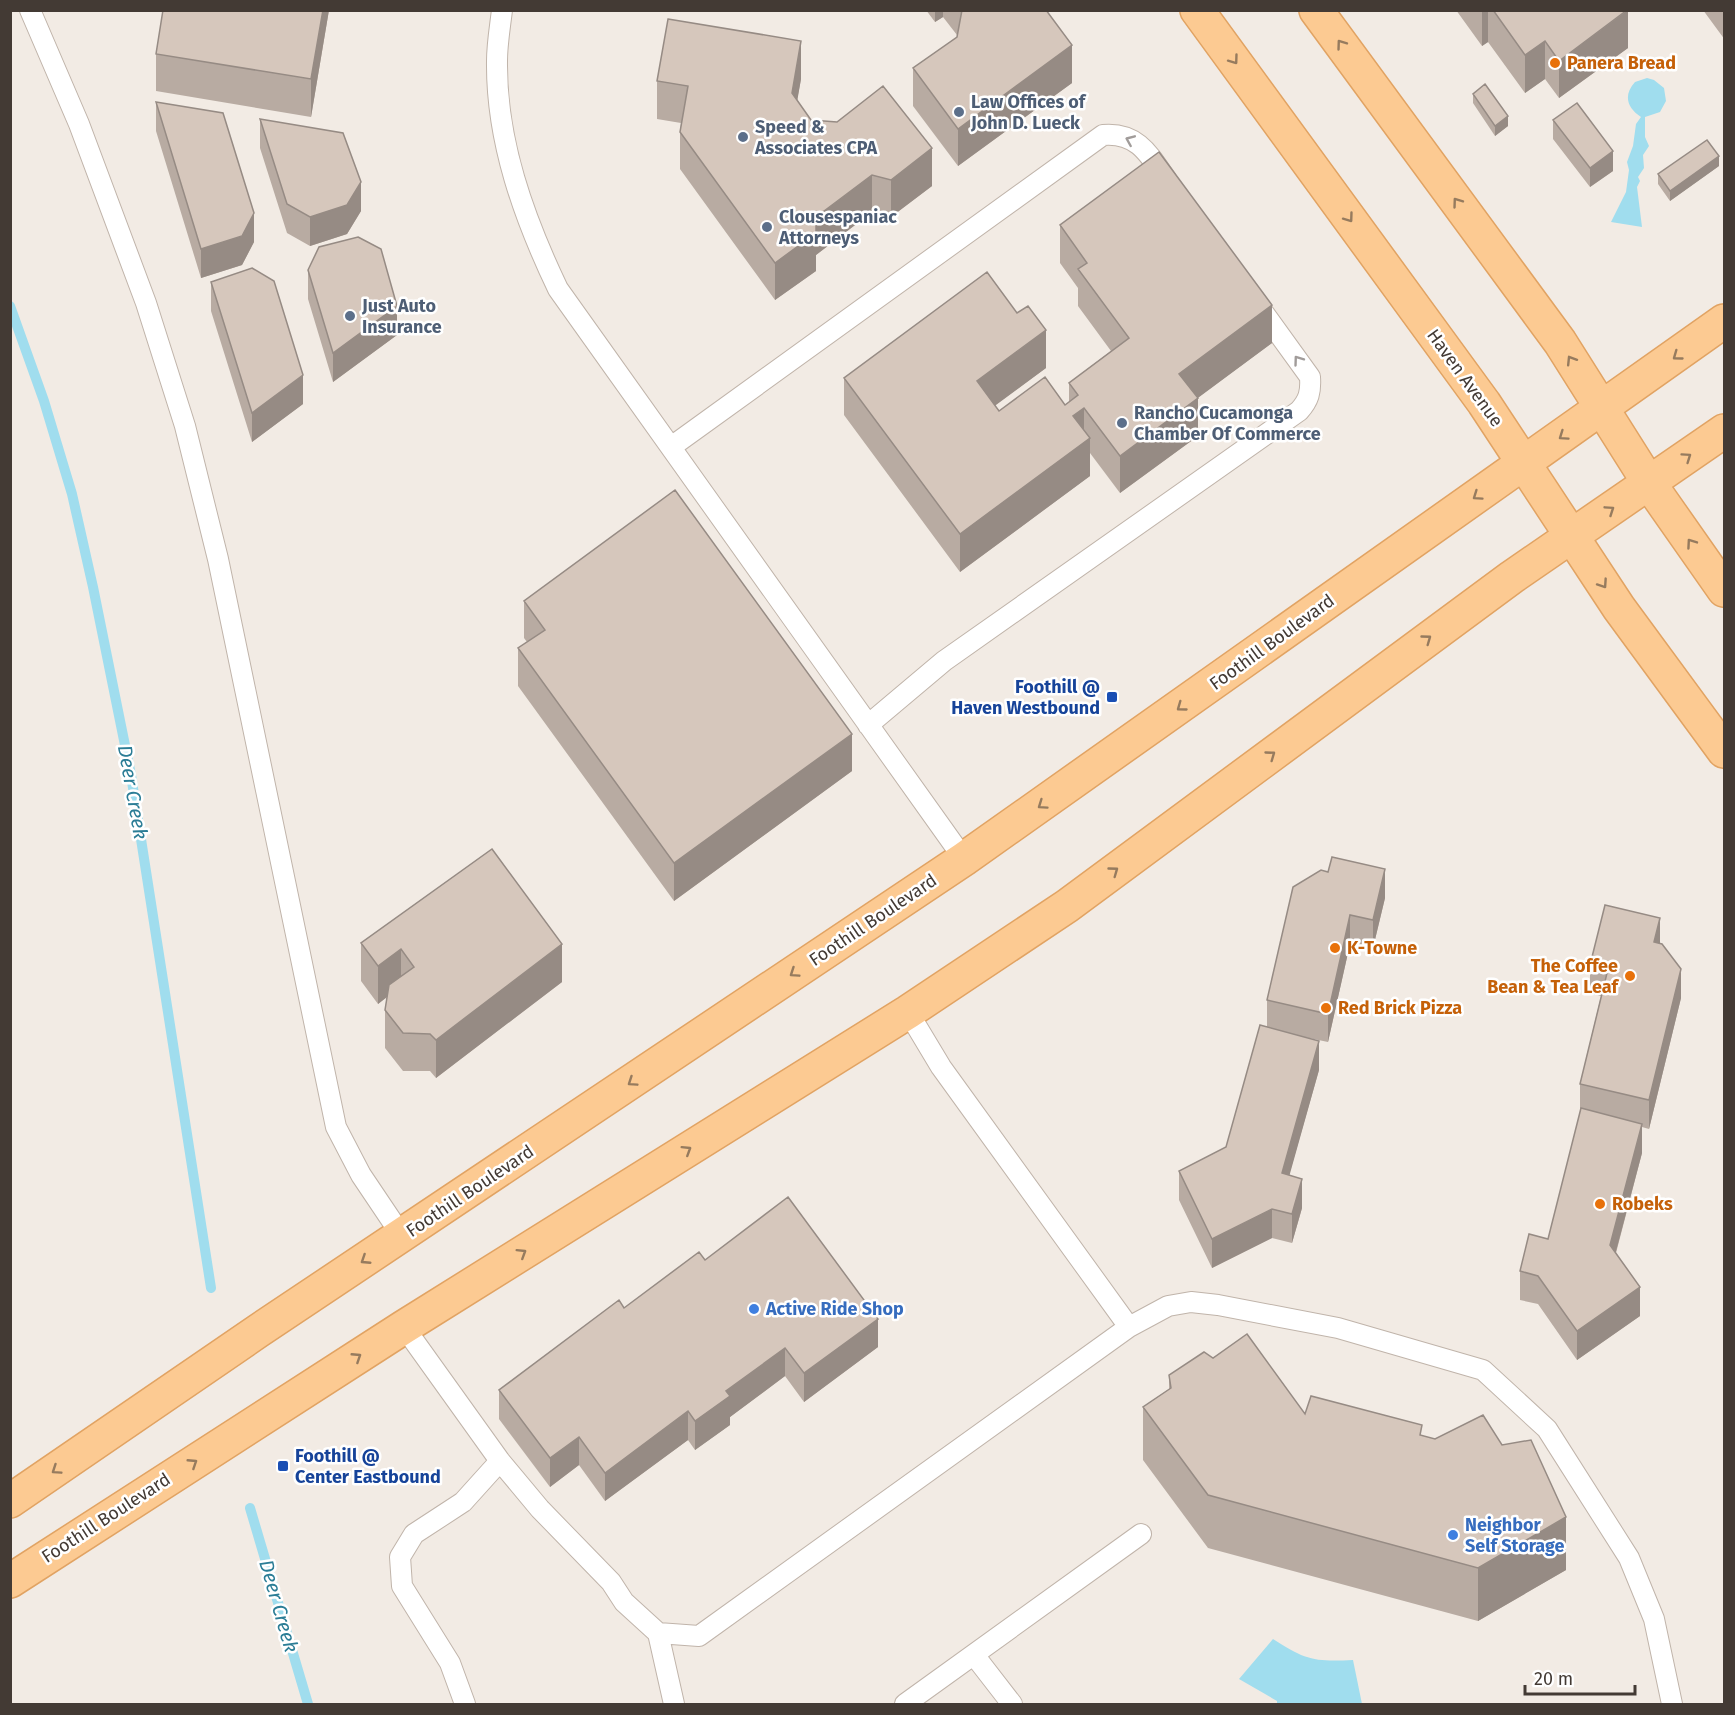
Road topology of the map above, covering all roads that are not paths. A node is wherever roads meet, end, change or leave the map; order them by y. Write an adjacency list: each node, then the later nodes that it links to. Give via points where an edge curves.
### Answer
1 (30, 10): 19 (lane, via 79,124 146,303 185,426 218,559 336,1127)
2 (502, 10): 10 (lane, via 497,61 503,123 513,178 534,238 558,288)
3 (1197, 10): 11 (main road, Haven Avenue, one-way to 11)
4 (1316, 10): 8 (main road, one-way to 4, via 1560,342)
5 (1177, 193): 10 (lane, one-way to 10, via 1142,145 1127,137 1103,135)
6 (1247, 290): 15 (lane, one-way to 6, via 944,661 1299,411 1311,391 1310,377)
7 (1725, 321): 8 (main road, Foothill Boulevard, one-way to 8)
8 (1602, 409): 11 (main road, Foothill Boulevard, one-way to 11); 12 (main road)
9 (1725, 431): 12 (main road, Foothill Boulevard, one-way to 9)
10 (671, 447): 15 (lane)
11 (1525, 463): 13 (main road, Haven Avenue); 17 (main road, Foothill Boulevard, one-way to 17)
12 (1649, 483): 13 (main road, Foothill Boulevard, one-way to 12); 14 (main road, one-way to 12)
13 (1571, 536): 16 (main road, Haven Avenue, one-way to 16); 18 (main road, Foothill Boulevard, one-way to 13, via 1067,906)
14 (1725, 590)
15 (868, 725): 17 (lane)
16 (1725, 751)
17 (964, 859): 19 (main road, Foothill Boulevard, one-way to 19)
18 (908, 1012): 20 (main road, Foothill Boulevard, one-way to 18); 21 (lane, via 941,1067)
19 (402, 1236): 23 (main road, Foothill Boulevard, one-way to 23)
20 (404, 1327): 22 (lane); 25 (main road, Foothill Boulevard, one-way to 20)
21 (1129, 1327): 26 (lane, via 699,1636); 32 (lane, via 1168,1306 1191,1302 1218,1305 1338,1328 1483,1370 1547,1429 1629,1558 1654,1619)
22 (500, 1461): 26 (lane, via 624,1602); 28 (lane, via 463,1502 414,1534 400,1557 402,1586 450,1663)
23 (10, 1501)
24 (1141, 1534): 27 (lane)
25 (10, 1581)
26 (658, 1634): 29 (lane)
27 (974, 1655): 30 (lane); 31 (lane)
28 (465, 1704)
29 (674, 1704)
30 (905, 1704)
31 (1012, 1704)
32 (1672, 1704)

